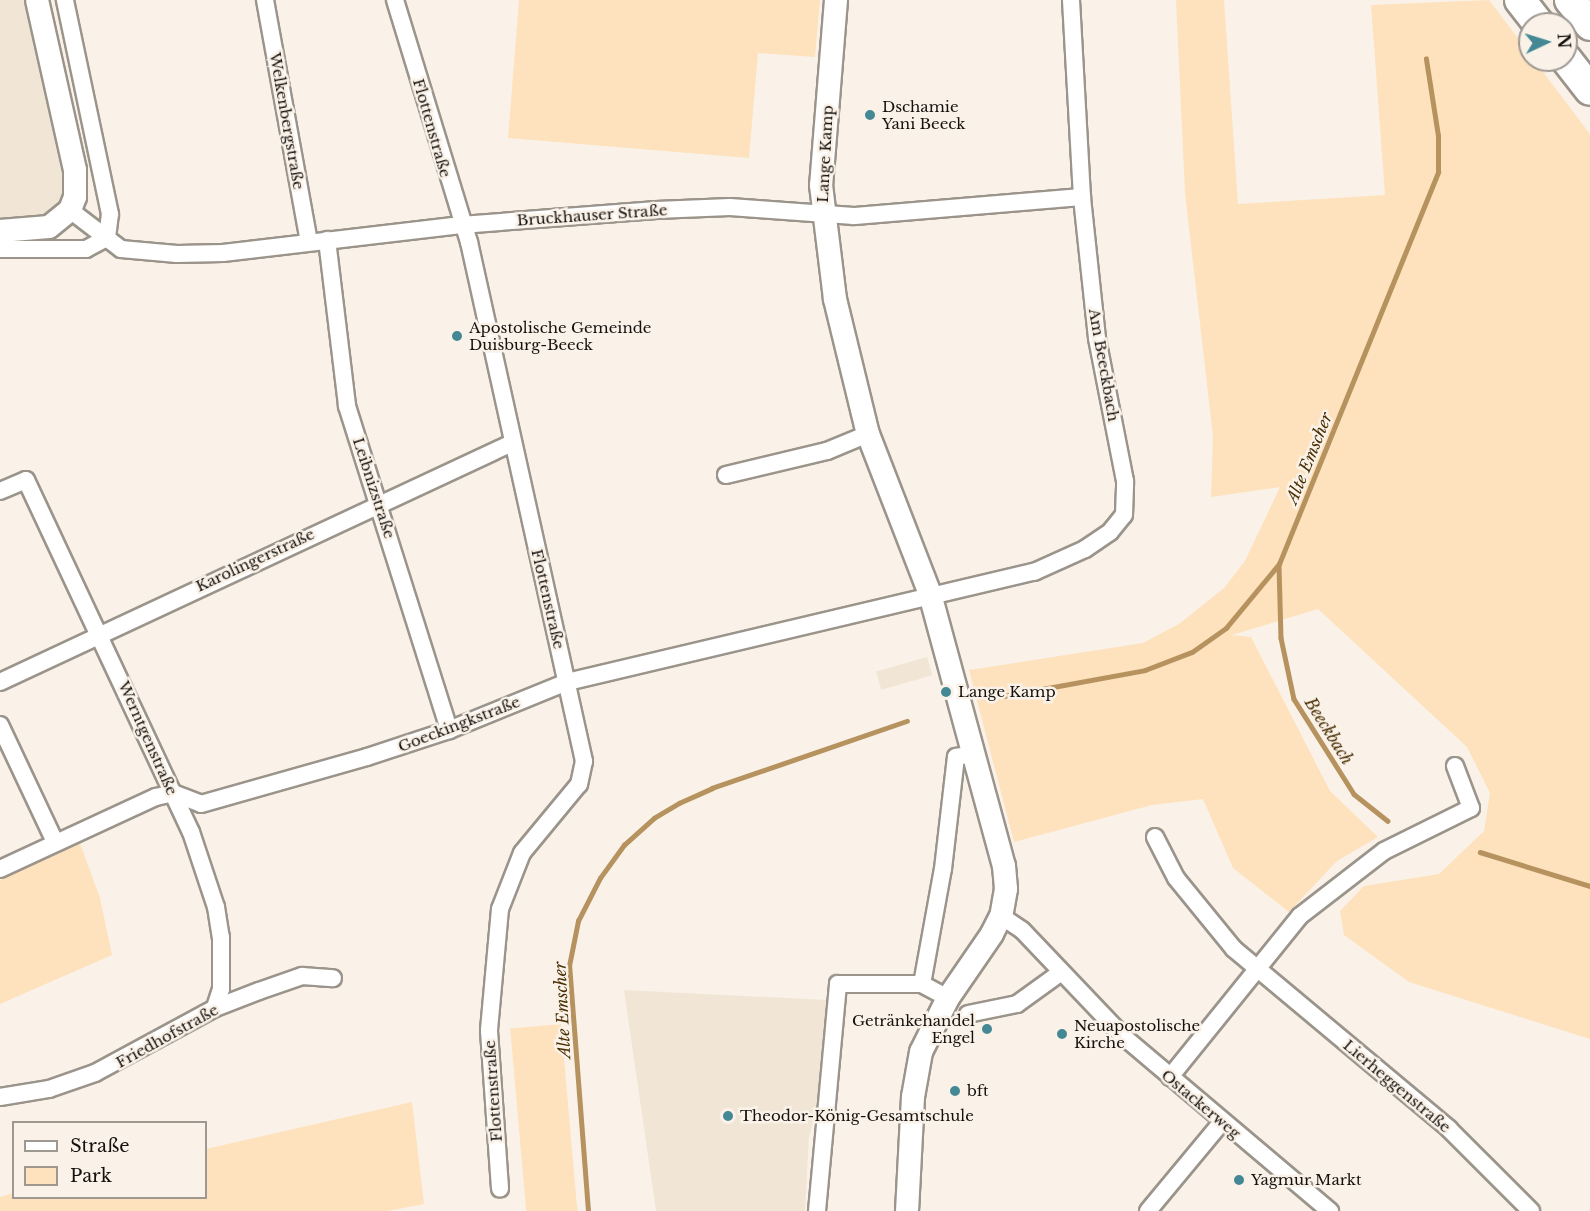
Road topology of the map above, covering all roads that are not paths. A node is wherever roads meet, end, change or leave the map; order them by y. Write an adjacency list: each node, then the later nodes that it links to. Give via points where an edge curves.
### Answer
1 (37, 0): 14 (street, via 75,170 77,186)
2 (65, 0): 18 (street, via 110,214)
3 (265, 0): 20 (street, Welkenbergstraße)
4 (395, 0): 16 (street, Flottenstraße)
5 (836, 0): 15 (street, Lange Kamp, via 821,185)
6 (1071, 0): 13 (street, Am Beeckbach)
7 (1520, 0): 9 (highway)
8 (1570, 0): 10 (highway)
9 (1530, 12)
10 (1590, 25)
11 (1576, 72): 12 (highway)
12 (1590, 90)
13 (1082, 197): 15 (street, Bruckhauser Straße); 27 (street, Am Beeckbach, via 1097,339 1125,481 1122,521 1085,549 1034,572)
14 (70, 210): 17 (street, via 49,227); 18 (street, Bruckhauser Straße)
15 (822, 216): 16 (street, Bruckhauser Straße, via 730,207); 22 (street, Lange Kamp, via 842,333)
16 (461, 225): 19 (street, Bruckhauser Straße); 23 (street, Flottenstraße, via 469,242)
17 (0, 231)
18 (107, 238): 20 (street, Bruckhauser Straße, via 131,252 177,254 223,253); 21 (street, via 86,249)
19 (327, 240): 20 (street, Bruckhauser Straße); 26 (street, Leibnizstraße, via 347,406)
20 (309, 242)
21 (0, 249)
22 (868, 434): 24 (street, via 827,451); 27 (street, Lange Kamp)
23 (512, 443): 26 (street, Karolingerstraße); 30 (street, Flottenstraße)
24 (726, 475)
25 (0, 491): 28 (street, Werntgenstraße, via 26,480)
26 (380, 502): 28 (street, Karolingerstraße); 32 (street, Leibnizstraße)
27 (930, 594): 30 (street, Goeckingkstraße); 33 (street, Lange Kamp)
28 (100, 632): 29 (street, Karolingerstraße); 35 (street, Werntgenstraße)
29 (0, 682)
30 (567, 682): 32 (street, Goeckingkstraße); 50 (street, Flottenstraße, via 583,771 575,789 532,837 518,861 506,889 495,937 489,1062)
31 (0, 725): 37 (street)
32 (449, 730): 35 (street, Goeckingkstraße, via 201,804)
33 (971, 754): 39 (street, Lange Kamp, via 1004,866 1006,889); 43 (street, via 956,757 943,869)
34 (1455, 766): 40 (street, via 1471,808 1384,851 1336,886 1300,916)
35 (173, 794): 37 (street, via 156,797); 45 (street, Werntgenstraße, via 191,832 216,907 222,963 221,989)
36 (1155, 837): 40 (street, Lierheggenstraße, via 1176,878 1234,949)
37 (55, 842): 38 (street)
38 (0, 869)
39 (1001, 916): 41 (street, Ostackerweg, via 1022,930); 44 (street)
40 (1257, 969): 47 (street); 55 (street, Lierheggenstraße, via 1449,1129)
41 (1060, 973): 46 (street, via 1017,1004); 47 (street, Ostackerweg)
42 (333, 978): 45 (street, Friedhofstraße, via 302,976)
43 (922, 984): 44 (street); 51 (street, via 838,984)
44 (948, 998): 52 (street, via 918,1063)
45 (215, 1008): 48 (street, Friedhofstraße, via 95,1073 49,1089)
46 (968, 1014)
47 (1170, 1077): 49 (street, Ostackerweg)
48 (0, 1097)
49 (1222, 1122): 53 (street); 54 (street, Ostackerweg)
50 (500, 1189)
51 (817, 1211)
52 (907, 1211)
53 (1148, 1211)
54 (1330, 1211)
55 (1531, 1211)

